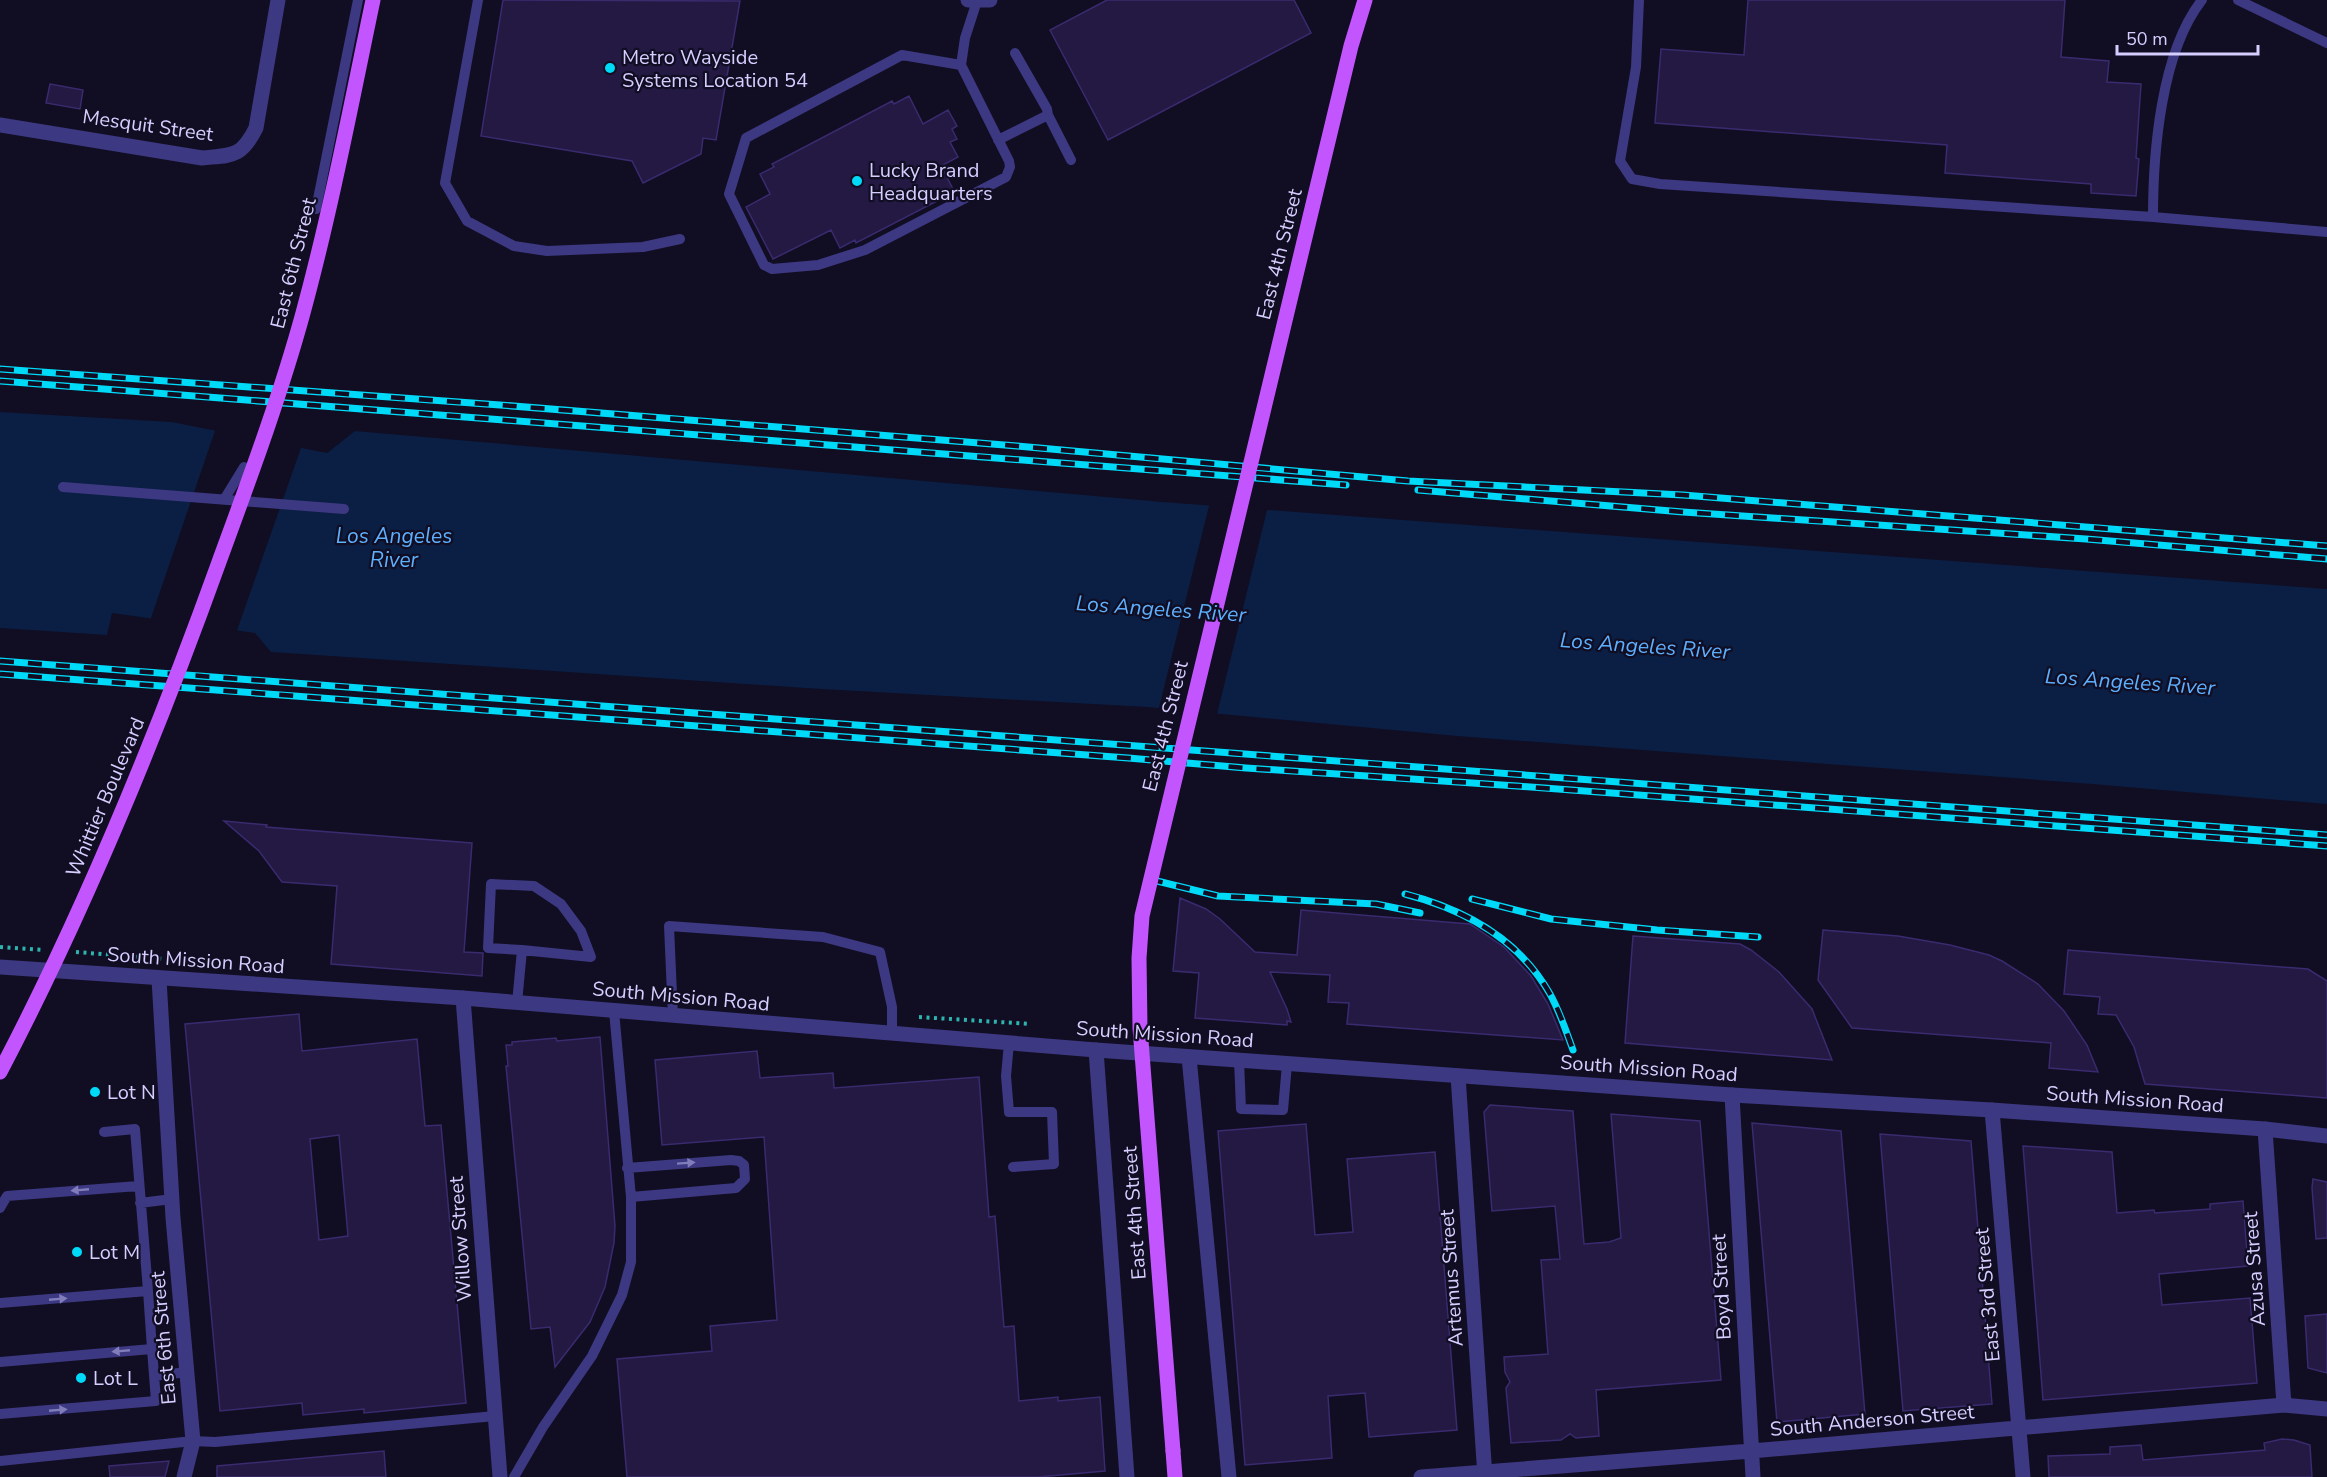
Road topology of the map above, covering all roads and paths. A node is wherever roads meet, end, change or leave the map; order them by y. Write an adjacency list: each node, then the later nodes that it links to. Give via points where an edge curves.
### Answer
1 (278, 0): 16 (street, Mesquit Street, via 256,129 247,145 232,155 202,158)
2 (358, 0): 19 (lane)
3 (373, 0): 27 (main road, East 6th Street, bridge, via 326,223 302,315)
4 (478, 0): 22 (lane, via 445,183 467,221 514,246 548,251 643,247)
5 (968, 0): 6 (street)
6 (978, 0): 7 (street); 14 (lane)
7 (990, 0)
8 (1365, 0): 74 (main road, East 4th Street, bridge, via 1142,916 1140,1028)
9 (1639, 0): 20 (lane, via 1636,67 1620,161 1632,179)
10 (2202, 0): 20 (lane, via 2177,46 2161,106)
11 (2238, 0): 12 (lane)
12 (2327, 43)
13 (1015, 53): 15 (lane)
14 (961, 65): 17 (lane); 17 (lane, via 902,56 746,138 729,194 764,265 772,269 818,266 865,250 1001,181 1010,167)
15 (1048, 115): 17 (lane); 18 (lane)
16 (0, 125)
17 (998, 140)
18 (1071, 160)
19 (316, 209)
20 (2153, 217): 21 (lane)
21 (2327, 232)
22 (680, 239)
23 (244, 466): 25 (lane)
24 (63, 487): 25 (lane)
25 (225, 498): 26 (lane)
26 (344, 509)
27 (231, 531): 41 (main road, Whittier Boulevard, bridge, via 141,770 86,895)
28 (522, 950): 28 (lane, via 591,957 581,931 561,904 534,886 490,884 488,948); 32 (lane)
29 (0, 967): 30 (street, South Mission Road)
30 (159, 979): 31 (street, South Mission Road); 52 (street, East 6th Street)
31 (463, 998): 32 (street, South Mission Road); 64 (street, Willow Street)
32 (517, 1003): 33 (street, South Mission Road)
33 (615, 1011): 34 (street, South Mission Road); 49 (lane)
34 (673, 1017): 35 (street, South Mission Road); 35 (lane, via 669,926 823,936 880,952 892,1007)
35 (892, 1035): 36 (street, South Mission Road)
36 (1009, 1043): 37 (street, South Mission Road); 48 (lane, via 1009,1112 1052,1112 1054,1164)
37 (1096, 1050): 38 (street, South Mission Road); 73 (street, East 4th Street)
38 (1189, 1057): 39 (street, South Mission Road); 75 (street)
39 (1239, 1060): 40 (street, South Mission Road); 40 (lane, via 1241,1108 1283,1110)
40 (1287, 1064): 42 (street, South Mission Road)
41 (0, 1072)
42 (1458, 1076): 43 (street, South Mission Road); 69 (street, Artemus Street)
43 (1732, 1095): 44 (street, South Mission Road); 67 (street, Boyd Street)
44 (1992, 1110): 45 (street, South Mission Road); 65 (street, East 3rd Street)
45 (2265, 1129): 47 (street, South Mission Road); 61 (street, Azusa Street)
46 (104, 1132): 50 (lane, via 135,1129)
47 (2327, 1136)
48 (1013, 1167)
49 (627, 1168): 51 (lane); 51 (lane, one-way to 51, via 731,1160 744,1165 745,1179 736,1188)
50 (138, 1186): 53 (lane); 54 (lane, one-way to 54, via 7,1196)
51 (631, 1197): 72 (lane, via 631,1262 622,1295 592,1356)
52 (172, 1199): 53 (lane); 59 (street, East 6th Street)
53 (140, 1203): 55 (lane)
54 (0, 1208)
55 (148, 1291): 56 (lane, one-way to 55); 57 (lane)
56 (0, 1303)
57 (152, 1349): 58 (lane, one-way to 58); 60 (lane)
58 (0, 1362)
59 (188, 1372): 60 (lane); 66 (street, East 6th Street)
60 (154, 1376): 63 (lane, one-way to 60, via 156,1401)
61 (2284, 1405): 62 (street, South Anderson Street); 65 (street, South Anderson Street)
62 (2327, 1409)
63 (0, 1414)
64 (495, 1416): 66 (lane); 71 (street, Willow Street)
65 (2019, 1428): 67 (street, South Anderson Street); 78 (street, East 3rd Street)
66 (193, 1441): 68 (lane); 70 (street, East 6th Street)
67 (1751, 1451): 69 (street, South Anderson Street); 77 (street, Boyd Street)
68 (0, 1461)
69 (1485, 1474): 76 (street, South Anderson Street)
70 (184, 1477)
71 (500, 1477)
72 (514, 1477)
73 (1127, 1477)
74 (1176, 1477)
75 (1229, 1477)
76 (1421, 1477)
77 (1753, 1477)
78 (2023, 1477)

